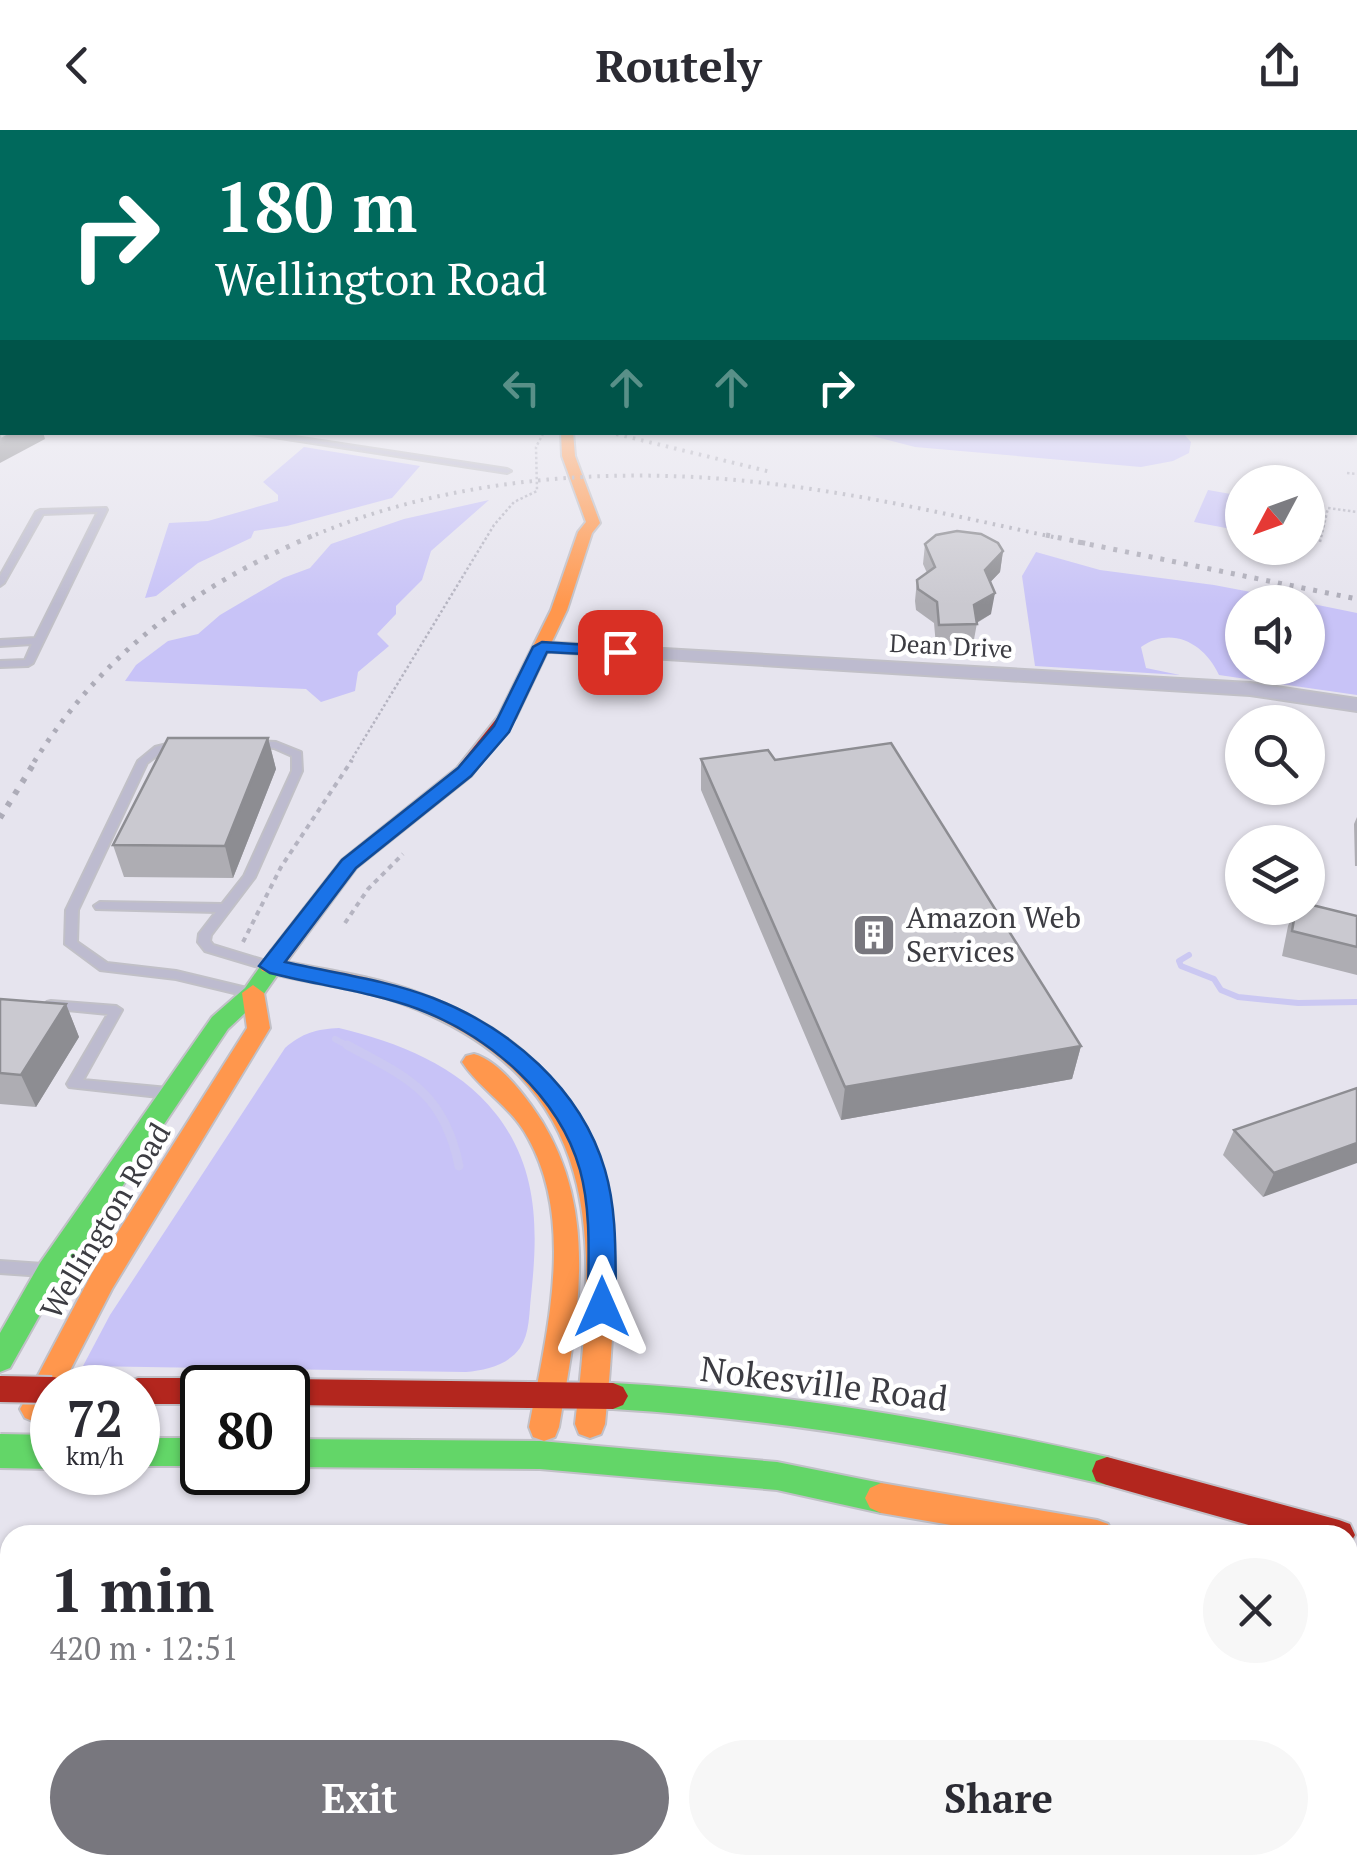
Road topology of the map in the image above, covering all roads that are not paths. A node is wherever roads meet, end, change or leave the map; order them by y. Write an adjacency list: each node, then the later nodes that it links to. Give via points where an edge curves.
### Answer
1 (308, 441): 4 (lane)
2 (547, 441): 5 (main road, via 552,482)
3 (566, 441): 5 (main road, Wellington Road, via 565,457 593,510)
4 (507, 471)
5 (585, 532): 9 (main road, Wellington Road)
6 (0, 583): 7 (lane, via 40,512 103,510)
7 (38, 640): 8 (lane); 10 (lane, via 28,663)
8 (0, 642)
9 (542, 647): 11 (street, Dean Drive, via 1268,690); 16 (main road, Wellington Road, via 502,728 464,772 336,878)
10 (0, 664)
11 (1357, 705)
12 (196, 744): 17 (lane, via 158,749 143,761 72,910 71,944 104,967)
13 (236, 744): 15 (lane, via 291,749 298,761 249,878)
14 (100, 906): 15 (lane)
15 (224, 908): 16 (lane, via 204,942)
16 (270, 966): 17 (main road, Wellington Road); 29 (main road, via 388,992 454,1015 502,1045 556,1096 584,1147 598,1197 602,1307)
17 (253, 994): 18 (main road); 21 (main road, Wellington Road, via 220,1023); 35 (main road, Wellington Road, via 259,1028 102,1281)
18 (283, 999)
19 (38, 1004): 21 (lane, via 116,1010 74,1084)
20 (448, 1046): 28 (main road, via 509,1092 552,1156 570,1262)
21 (171, 1093): 23 (main road, Wellington Road)
22 (0, 1266): 23 (lane)
23 (50, 1271): 24 (main road, Wellington Road)
24 (0, 1359)
25 (0, 1389): 26 (main road, bridge)
26 (30, 1390)
27 (310, 1392): 28 (main road, Nokesville Road)
28 (550, 1395): 29 (main road, Nokesville Road); 33 (main road)
29 (594, 1395): 34 (main road); 37 (main road, Nokesville Road, via 769,1408 966,1438)
30 (0, 1452): 31 (main road, bridge)
31 (30, 1452)
32 (310, 1453): 33 (main road)
33 (540, 1454): 34 (main road)
34 (586, 1458): 36 (main road, via 776,1476)
35 (0, 1482)
36 (1043, 1525)
37 (1305, 1525)

